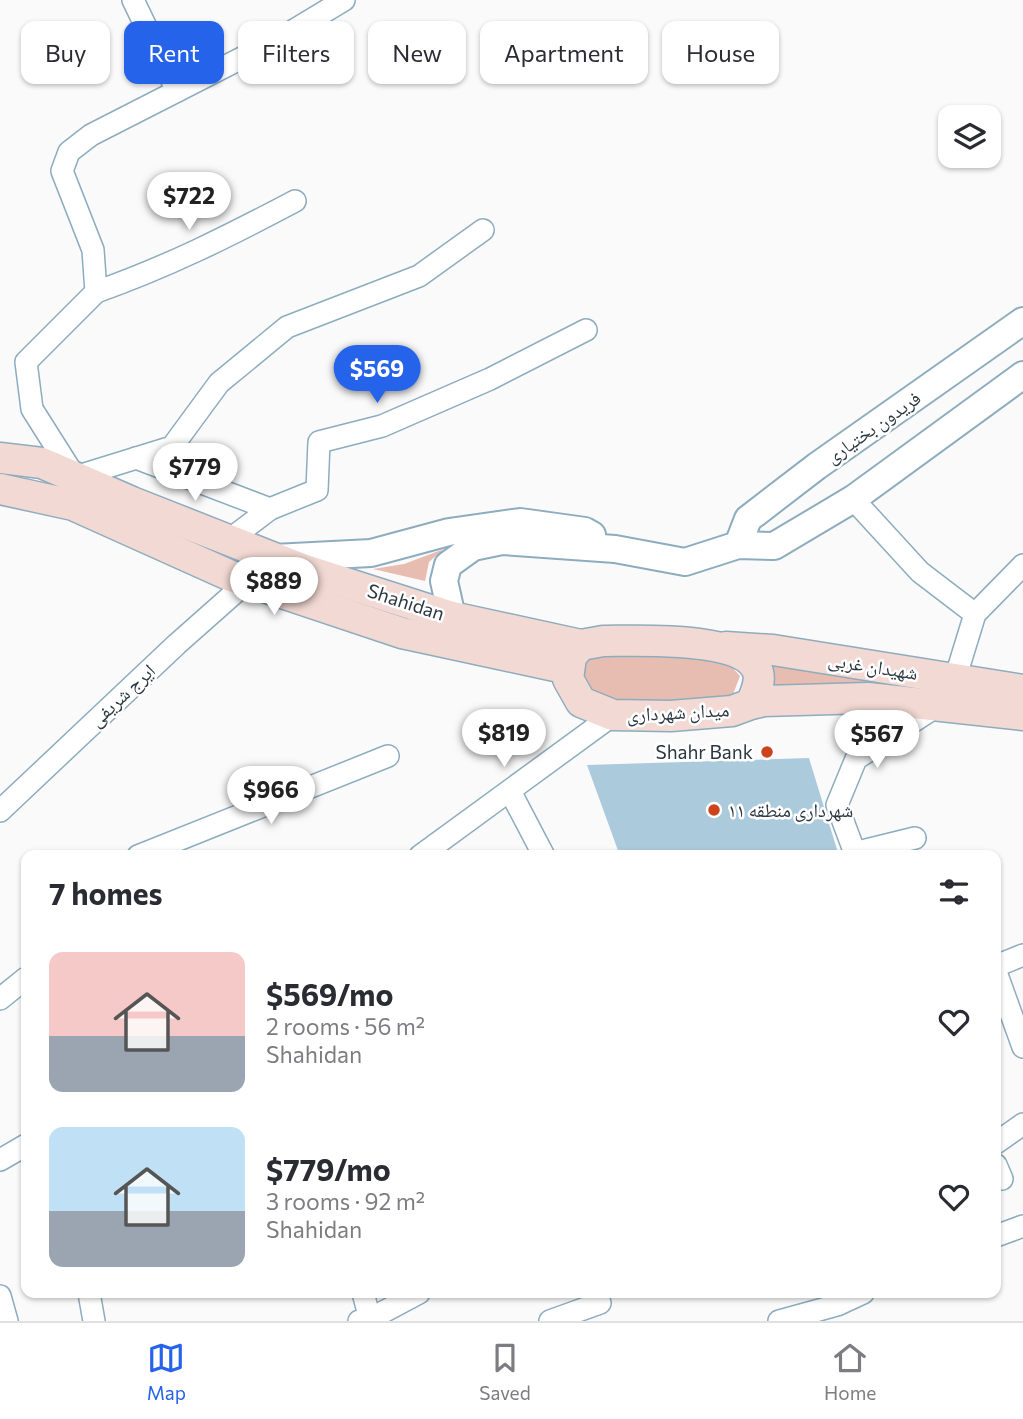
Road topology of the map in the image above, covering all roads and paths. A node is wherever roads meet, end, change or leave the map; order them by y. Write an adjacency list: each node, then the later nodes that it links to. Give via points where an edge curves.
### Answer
1 (133, 0): 3 (street)
2 (344, 0): 3 (street)
3 (177, 91): 6 (street, via 91,135 69,152 62,171 93,250)
4 (295, 201): 6 (street, via 151,273)
5 (483, 230): 11 (street, via 419,276 287,327 219,383 172,447)
6 (96, 292): 12 (street, via 26,362 32,409)
7 (1023, 321): 17 (street, فریدون بختیاری, via 748,519)
8 (586, 330): 15 (street, via 382,426 320,442 317,490)
9 (1023, 375): 14 (street)
10 (0, 458): 12 (main road, Shahidan, via 42,463)
11 (136, 458): 12 (street); 15 (street)
12 (75, 477): 16 (main road, Shahidan)
13 (0, 489): 21 (main road, Shahidan, via 73,505)
14 (853, 499): 17 (street, via 774,546); 22 (street, via 920,572)
15 (270, 509): 16 (street)
16 (229, 540): 19 (main road, Shahidan)
17 (738, 545): 18 (street, via 685,562)
18 (615, 549): 19 (street, via 585,531 520,522 371,552); 23 (street, via 502,541 473,547 448,565 444,581)
19 (274, 558): 23 (main road, Shahidan)
20 (1023, 565): 22 (street)
21 (247, 582): 25 (main road, Shahidan, via 402,633); 34 (street, ایرج شریفی)
22 (975, 614): 26 (street)
23 (452, 617): 25 (main road, Shahidan)
24 (723, 646): 25 (main road, میدان شهرداری, via 603,641); 26 (main road, شهیدان غربی); 28 (main road, میدان شهرداری, via 748,659 758,672)
25 (575, 657): 30 (main road, میدان شهرداری, via 568,678 582,702)
26 (955, 679): 27 (main road, شهیدان غربی)
27 (1023, 690)
28 (751, 704): 29 (main road, شهیدان غربی, via 869,698); 30 (main road, میدان شهرداری, via 695,715)
29 (937, 706): 31 (main road, شهیدان غربی); 39 (street, via 856,759 837,805)
30 (613, 715): 33 (street)
31 (1023, 715)
32 (388, 756): 36 (street)
33 (510, 790): 37 (street); 38 (street)
34 (0, 811)
35 (915, 838): 40 (street)
36 (153, 850)
37 (428, 850)
38 (541, 850)
39 (854, 850)
40 (870, 850)
41 (1023, 956): 42 (street)
42 (1001, 964)
43 (21, 982): 45 (street)
44 (1001, 986): 46 (street)
45 (0, 999)
46 (1023, 1047)
47 (1023, 1124): 48 (street)
48 (1001, 1139)
49 (21, 1148): 50 (street)
50 (0, 1160)
51 (1023, 1226): 52 (street)
52 (1001, 1234)
53 (0, 1296): 60 (street)
54 (90, 1298): 61 (street)
55 (363, 1298): 59 (street)
56 (409, 1298): 59 (street)
57 (598, 1298): 62 (street, via 600,1303)
58 (852, 1298): 63 (street)
59 (365, 1320)
60 (7, 1321)
61 (93, 1321)
62 (550, 1321)
63 (779, 1321)

